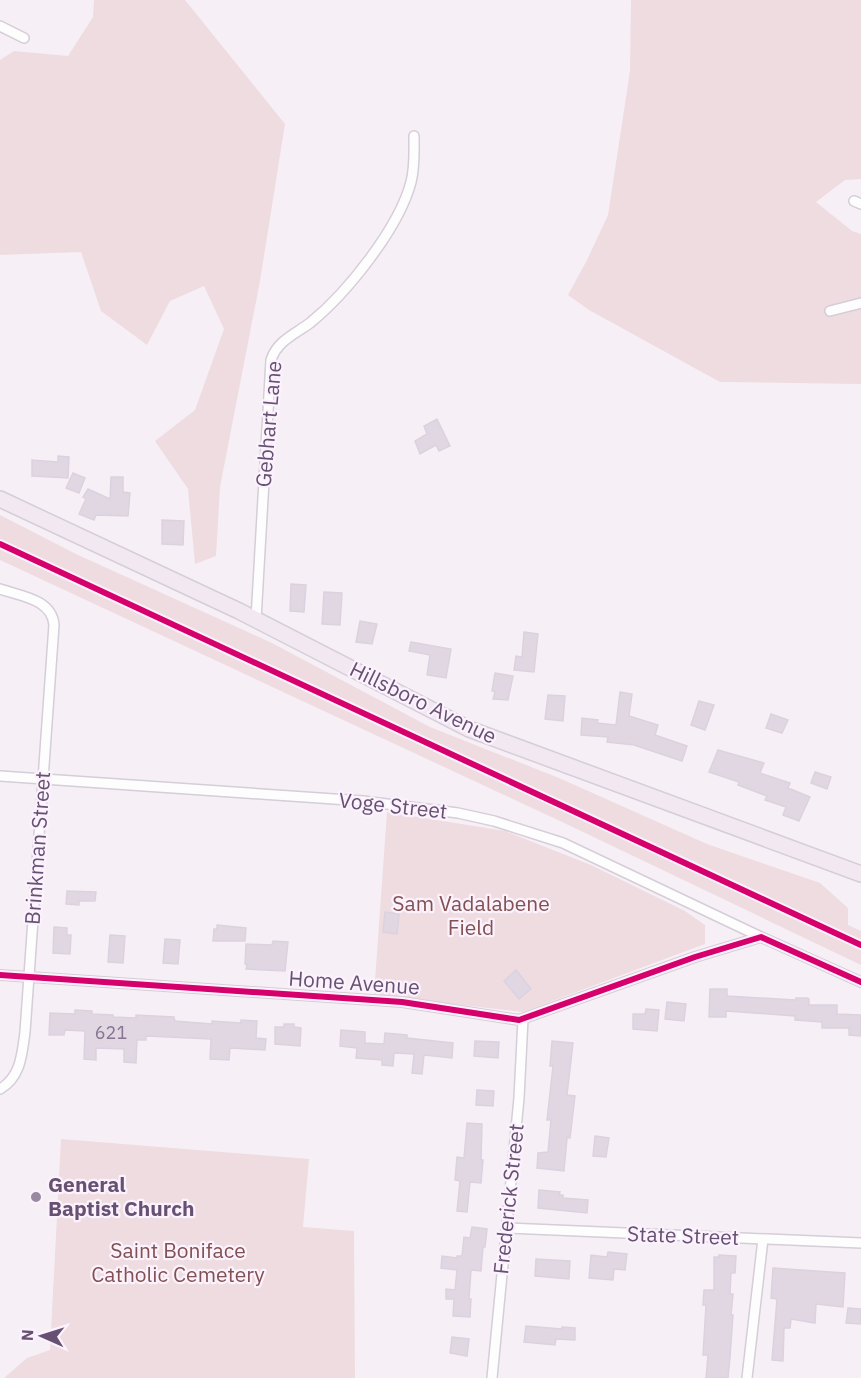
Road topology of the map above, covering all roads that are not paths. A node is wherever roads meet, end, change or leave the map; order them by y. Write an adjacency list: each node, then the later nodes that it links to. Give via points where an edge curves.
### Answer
1 (0, 26): 2 (street)
2 (24, 38)
3 (414, 136): 8 (street, Gebhart Lane, via 411,182 392,224 354,279 274,352)
4 (861, 303): 5 (street)
5 (830, 311)
6 (0, 499): 8 (main road, Hillsboro Avenue)
7 (0, 589): 10 (street, Brinkman Street, via 42,603 52,613)
8 (256, 620): 11 (main road, Hillsboro Avenue, via 469,729)
9 (0, 776): 10 (street, Voge Street)
10 (43, 779): 12 (street, Voge Street, via 363,801 458,813 546,837 603,860); 14 (street, Brinkman Street)
11 (861, 874)
12 (761, 937): 15 (street); 16 (street, Home Avenue)
13 (0, 975): 14 (street, Home Avenue)
14 (29, 978): 16 (street, Home Avenue, via 402,1002); 17 (street, Brinkman Street, via 21,1060 9,1083)
15 (861, 982)
16 (523, 1019): 18 (street, Frederick Street)
17 (0, 1089)
18 (506, 1228): 19 (street, State Street); 21 (street, Frederick Street)
19 (763, 1239): 20 (street, State Street); 22 (street)
20 (861, 1243)
21 (492, 1378)
22 (747, 1378)

